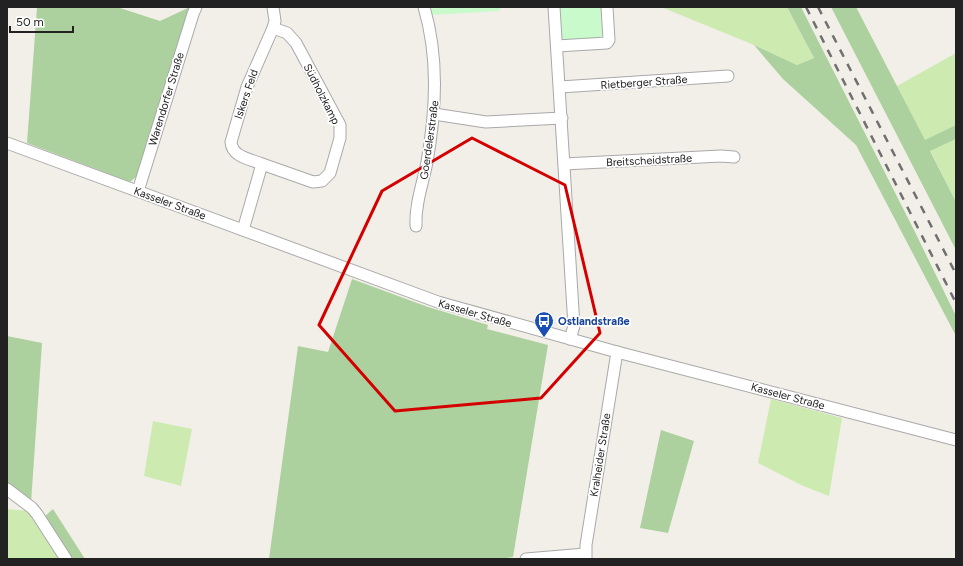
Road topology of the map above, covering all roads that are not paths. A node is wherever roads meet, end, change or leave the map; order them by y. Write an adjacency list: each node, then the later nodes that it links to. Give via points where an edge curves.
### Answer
1 (196, 7): 16 (street, Warendorfer Straße)
2 (273, 7): 6 (street, Iskers Feld)
3 (424, 7): 10 (street, Goerdelerstraße, via 433,54)
4 (554, 7): 7 (street)
5 (607, 7): 7 (street, via 607,43)
6 (273, 28): 14 (street, Iskers Feld, via 247,88 231,142 231,147 238,155); 14 (street, Südholzkamp, via 287,33 296,43 341,131 330,173 322,181 313,182)
7 (557, 46): 9 (street)
8 (728, 76): 9 (street, Rietberger Straße)
9 (560, 87): 11 (street)
10 (434, 114): 11 (street, via 486,122); 17 (street, Goerdelerstraße, via 427,164 416,211)
11 (562, 118): 15 (street)
12 (7, 143): 16 (street, Kasseler Straße)
13 (734, 157): 15 (street, Breitscheidstraße)
14 (262, 164): 18 (street)
15 (564, 164): 19 (street, via 574,326)
16 (138, 191): 18 (street, Kasseler Straße)
17 (416, 226)
18 (243, 230): 19 (street, Kasseler Straße, via 438,302)
19 (570, 339): 20 (street, Kasseler Straße)
20 (617, 352): 21 (street, Kasseler Straße); 23 (street, Kralheider Straße)
21 (956, 440)
22 (7, 489): 24 (street, via 32,508)
23 (585, 556): 25 (street)
24 (66, 559)
25 (526, 559)

